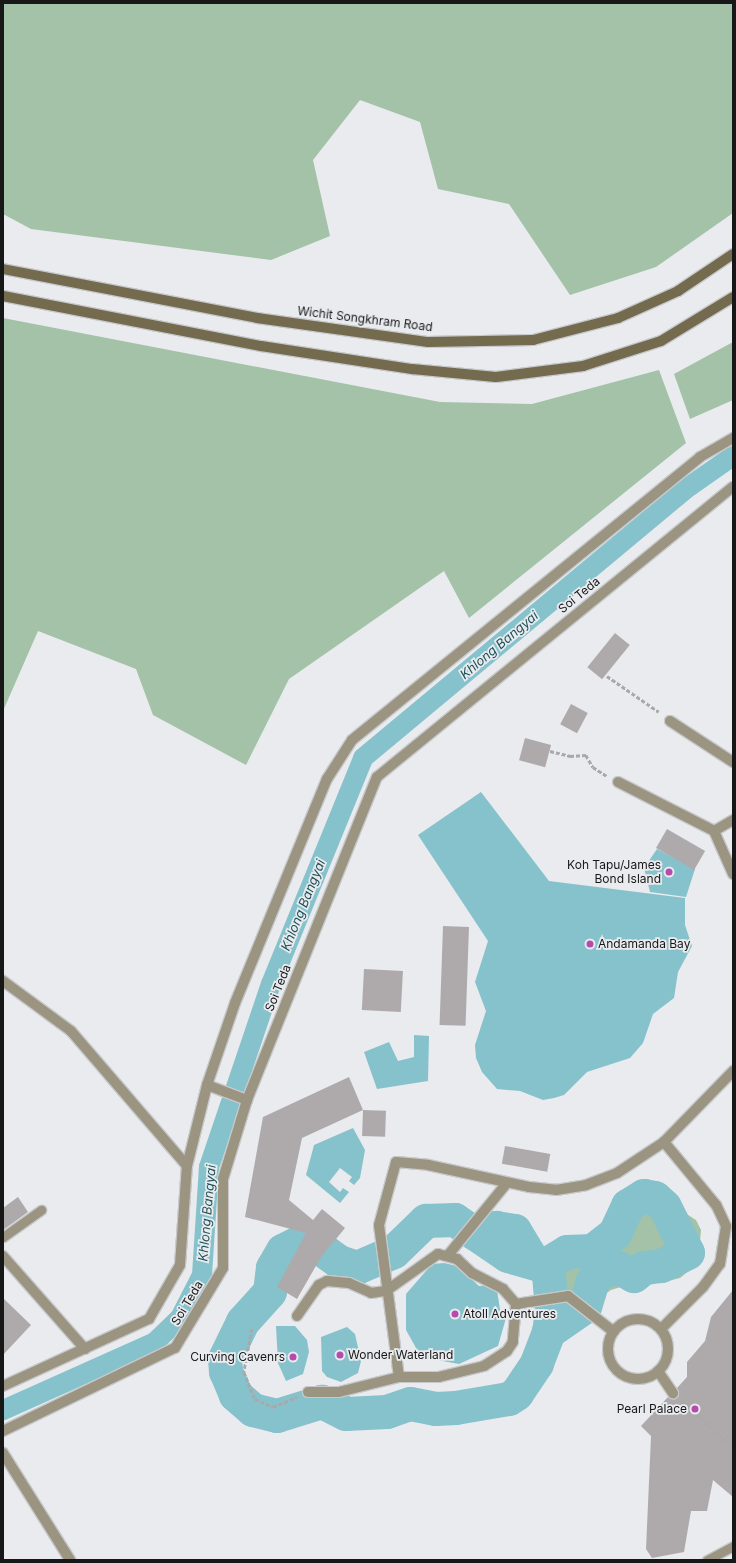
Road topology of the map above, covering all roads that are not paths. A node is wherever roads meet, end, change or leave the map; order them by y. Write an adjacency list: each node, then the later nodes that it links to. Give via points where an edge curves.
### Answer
1 (733, 254): 2 (main road, Wichit Songkhram Road, via 678,291 618,318 533,340 428,342 257,318)
2 (3, 269)
3 (3, 296): 4 (main road, via 261,346 412,369 496,377 583,366 661,341)
4 (733, 297)
5 (733, 438): 15 (street, via 700,458 352,740 327,779 235,1003)
6 (733, 487): 16 (street, Soi Teda, via 377,777)
7 (670, 721): 8 (street)
8 (733, 762)
9 (618, 782): 11 (street)
10 (733, 820): 11 (street)
11 (714, 831): 12 (street)
12 (733, 874)
13 (3, 981): 18 (street, via 70,1031)
14 (733, 1071): 17 (street)
15 (207, 1085): 16 (street); 18 (street)
16 (247, 1100): 35 (street, Soi Teda, via 223,1179 223,1268 175,1348)
17 (664, 1142): 19 (street, via 617,1173 586,1185 556,1190); 27 (street, via 716,1206 726,1226 720,1264 704,1287)
18 (187, 1166): 29 (street, via 180,1265 149,1319)
19 (506, 1184): 22 (street); 24 (street, via 428,1164 396,1162 379,1225)
20 (41, 1210): 21 (lane)
21 (3, 1237)
22 (449, 1254): 24 (street, via 433,1257); 25 (street, via 472,1273 503,1289)
23 (3, 1256): 29 (street)
24 (386, 1291): 26 (street, via 371,1293 349,1283 327,1281 319,1285); 31 (street)
25 (520, 1303): 28 (street, via 568,1296); 31 (street, via 513,1342 498,1358 468,1372 439,1377)
26 (296, 1316)
27 (661, 1329): 28 (street, via 651,1321 632,1319); 30 (street, via 668,1344 668,1353)
28 (611, 1330): 30 (street, via 608,1348 610,1358 622,1374 641,1378)
29 (85, 1349): 32 (street)
30 (658, 1371): 34 (street)
31 (399, 1377): 33 (street, via 339,1392)
32 (3, 1386)
33 (308, 1392)
34 (673, 1393)
35 (3, 1430)
36 (3, 1453): 38 (street)
37 (733, 1546): 39 (lane)
38 (70, 1560)
39 (707, 1560)

